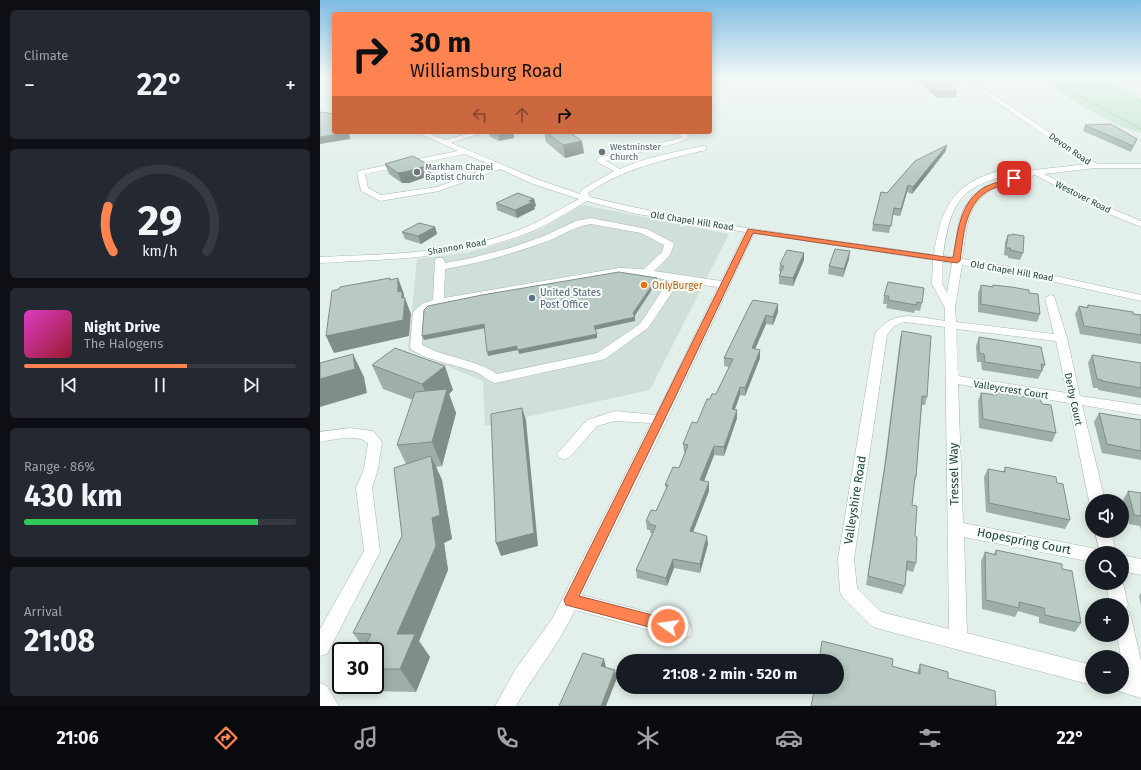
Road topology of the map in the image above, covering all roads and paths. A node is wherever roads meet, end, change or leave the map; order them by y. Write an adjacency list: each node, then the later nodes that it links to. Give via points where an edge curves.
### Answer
1 (1014, 111): 10 (street, Devon Road)
2 (1107, 111): 3 (path)
3 (1141, 129)
4 (423, 134): 7 (street, Old Chapel Hill Road)
5 (475, 134): 7 (street)
6 (682, 134): 14 (street, via 687,137 600,160)
7 (443, 143): 9 (street, Old Chapel Hill Road)
8 (702, 148): 14 (street, via 660,158)
9 (465, 152): 12 (street, Old Chapel Hill Road); 12 (street, via 361,173 364,189 380,198 439,189)
10 (1095, 166): 11 (street); 13 (street, Tressel Way, via 1073,164); 15 (street, Tressel Way)
11 (1141, 166)
12 (499, 167): 16 (street, Old Chapel Hill Road)
13 (1025, 168): 15 (street, Westover Road); 20 (street, Tressel Way, via 987,177 961,193 945,220)
14 (620, 172): 16 (street, via 584,192)
15 (1035, 173): 17 (street, Westover Road); 22 (street, Tressel Way, via 1000,182 975,198 963,222)
16 (585, 198): 18 (street, Old Chapel Hill Road, via 667,217); 19 (street, Shannon Road, via 519,233 471,246)
17 (1141, 224)
18 (751, 230): 20 (street, Old Chapel Hill Road); 26 (street)
19 (440, 251): 21 (street, Shannon Road); 23 (street)
20 (938, 258): 22 (street, Old Chapel Hill Road); 30 (street, Tressel Way, via 937,282)
21 (320, 260)
22 (957, 261): 28 (street, Old Chapel Hill Road); 30 (street, Tressel Way)
23 (440, 268): 24 (street, via 513,250 578,223 591,221 644,231 669,244 667,253); 29 (street)
24 (646, 273): 25 (street); 29 (street, via 619,271)
25 (676, 278): 26 (street); 29 (street, via 644,326 601,356 495,379 482,370 427,354 416,347 419,312 426,306)
26 (724, 285): 36 (street)
27 (1050, 298): 32 (street, Derby Court)
28 (1141, 298)
29 (438, 302)
30 (950, 308): 31 (street, Tressel Way)
31 (951, 324): 32 (street, Valleyshire Road); 33 (street, Tressel Way); 46 (street, Valleyshire Road, via 903,320 890,324 881,334 846,559 849,592 876,619)
32 (1061, 338): 34 (street, Derby Court)
33 (952, 379): 34 (street, Valleycrest Court); 40 (street, Tressel Way)
34 (1074, 399): 35 (street, Valleycrest Court); 39 (street, Derby Court)
35 (1141, 410)
36 (660, 420): 38 (street, via 615,416 592,423); 44 (street)
37 (320, 437): 48 (street, via 350,433 368,435 375,442 371,469 364,488 372,552)
38 (564, 454)
39 (1095, 494)
40 (955, 528): 41 (street, Hopespring Court); 46 (street, Tressel Way)
41 (1085, 554)
42 (1129, 564): 43 (street)
43 (1141, 567)
44 (570, 600): 45 (street); 53 (street, via 558,625)
45 (683, 630)
46 (958, 640): 49 (street, Valleyshire Road)
47 (1126, 642): 50 (street)
48 (320, 647)
49 (1085, 673)
50 (1134, 686)
51 (320, 693): 52 (street)
52 (329, 706)
53 (505, 706)

